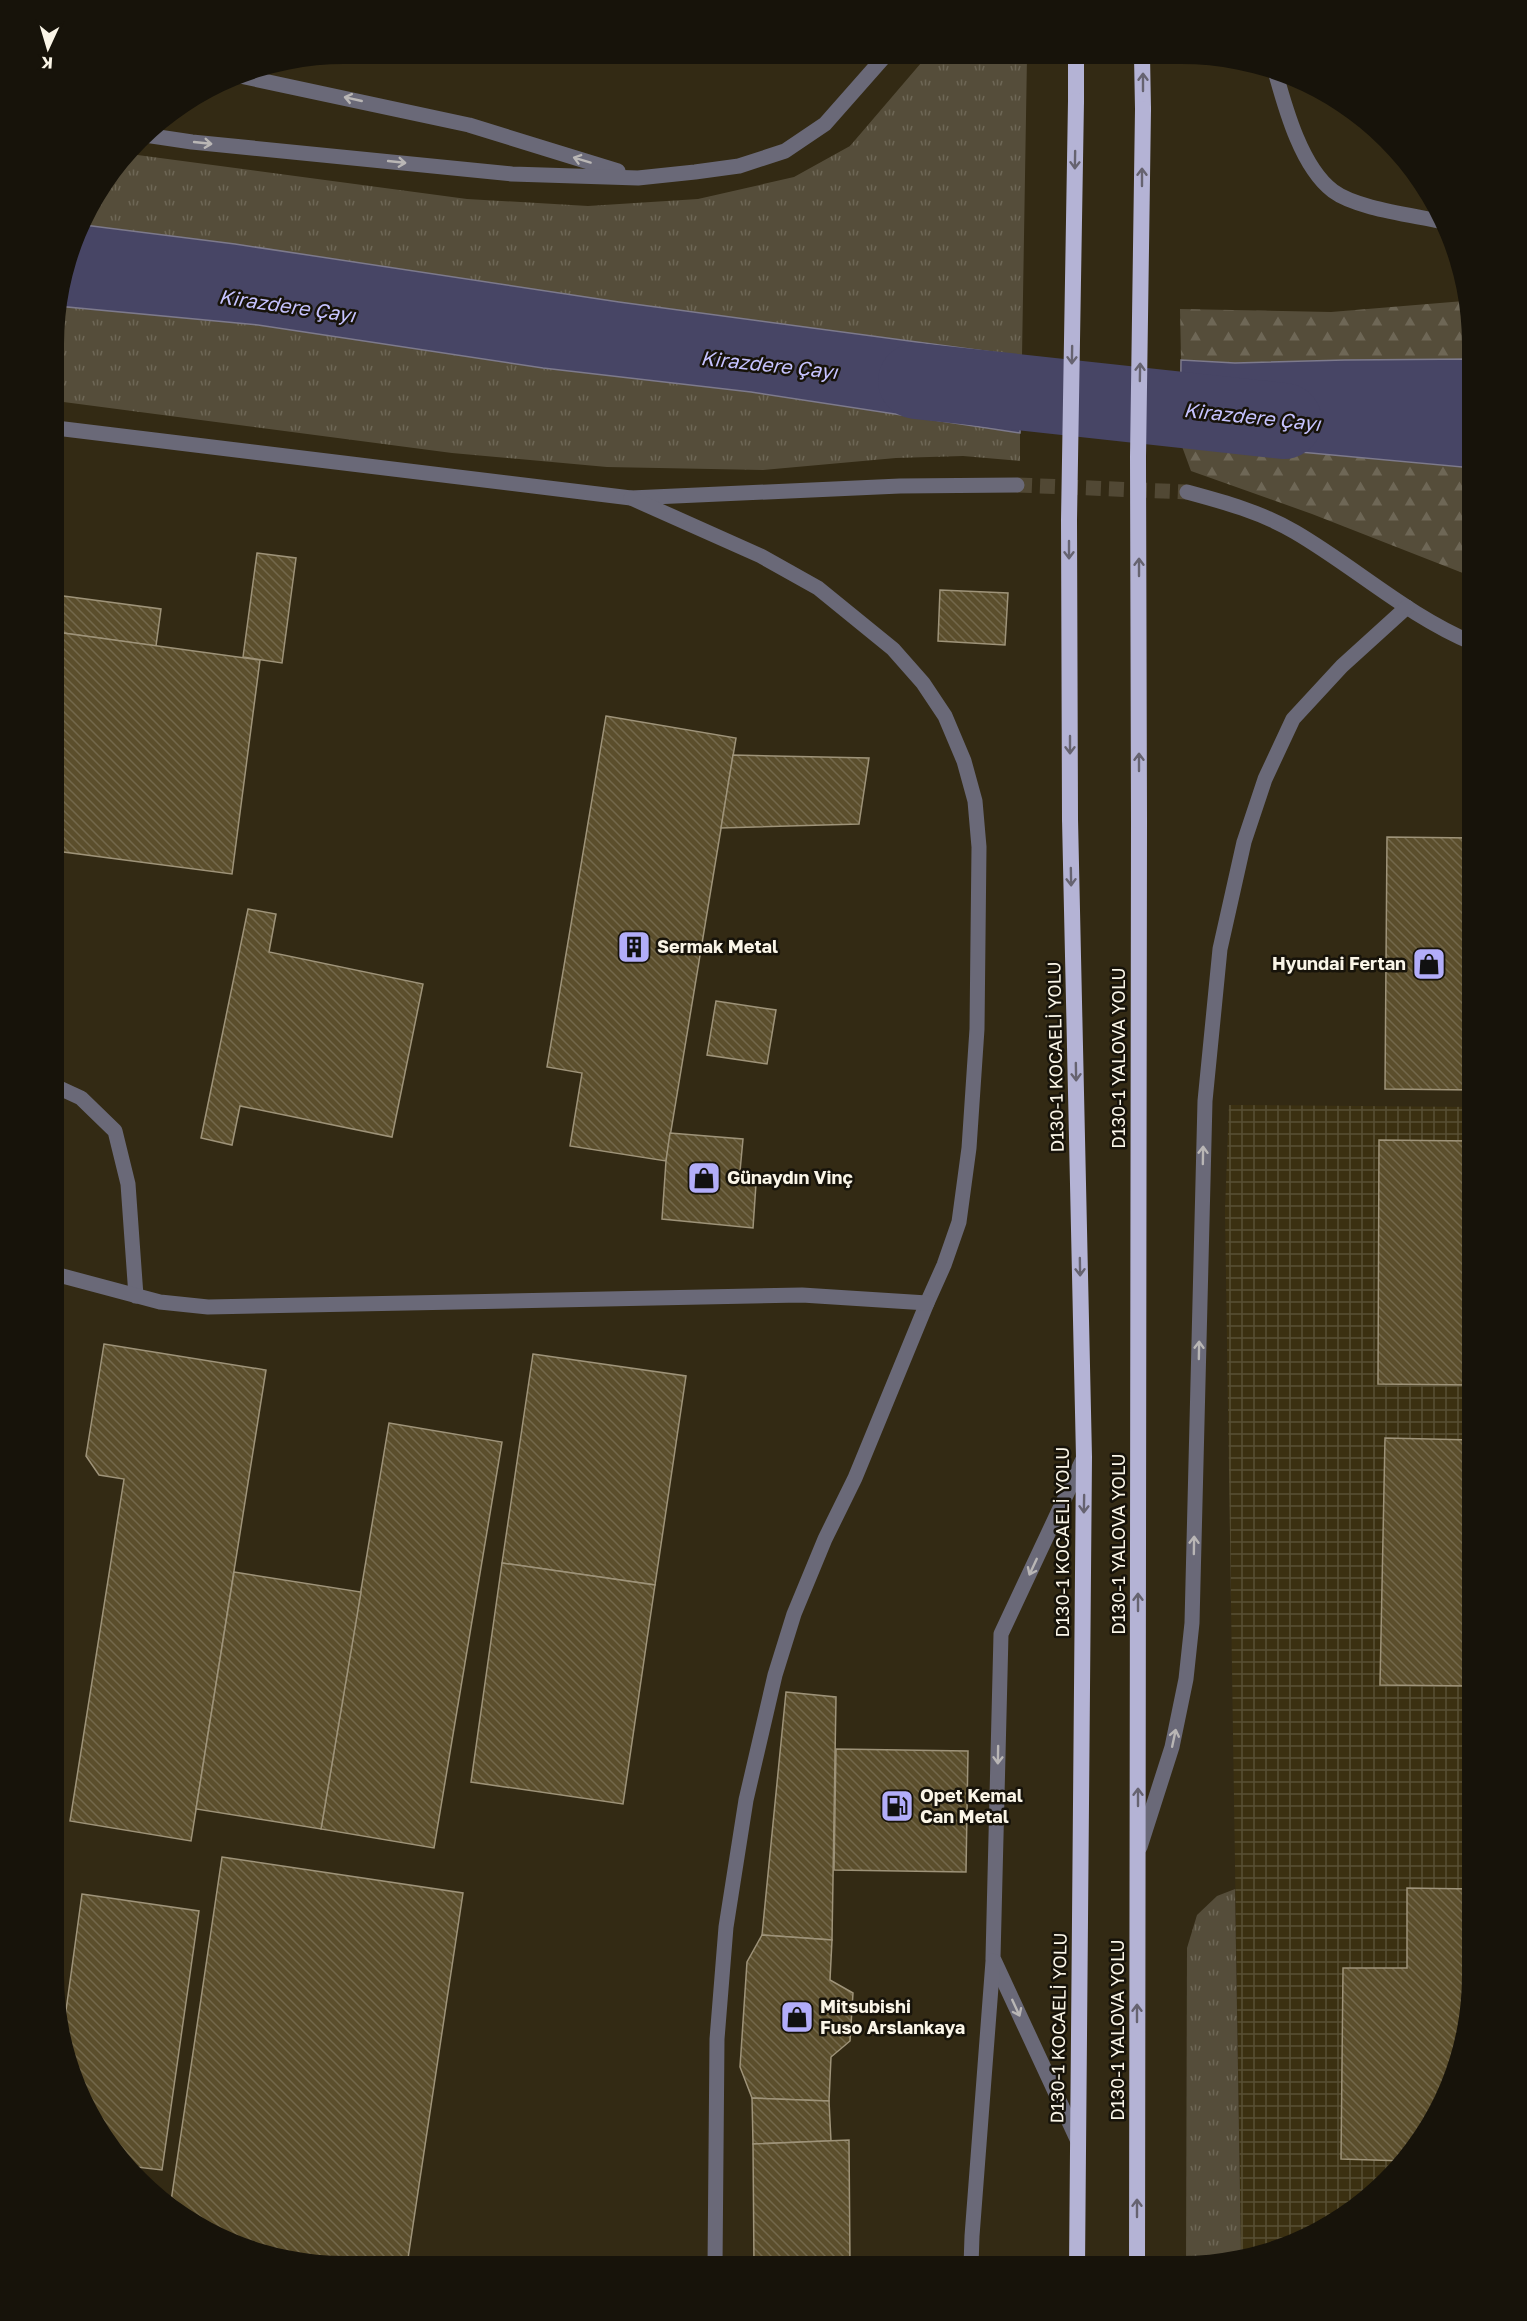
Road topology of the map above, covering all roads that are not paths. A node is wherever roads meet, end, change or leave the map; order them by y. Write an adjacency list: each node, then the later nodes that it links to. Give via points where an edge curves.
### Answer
1 (878, 64): 7 (street, via 825,124 785,151 739,166)
2 (1076, 64): 19 (highway, D130-1 KOCAELİ YOLU, one-way to 19, bridge, via 1069,520 1070,819)
3 (1142, 64): 20 (highway, D130-1 YALOVA YOLU, one-way to 3, bridge, via 1138,457)
4 (254, 79): 7 (street, one-way to 4, via 469,125)
5 (1278, 81): 8 (street, via 1307,160 1334,192 1357,203)
6 (157, 137): 7 (street, one-way to 7, via 512,174)
7 (638, 177)
8 (1434, 220)
9 (64, 429): 12 (street)
10 (1017, 485): 12 (street, via 890,486)
11 (1187, 492): 13 (street, via 1240,507 1292,530)
12 (631, 498): 18 (street, via 761,556 818,588 893,649 923,683 945,716 964,761 975,801 979,847 977,1029 969,1148 959,1222)
13 (1407, 608): 14 (street); 20 (street, one-way to 13, via 1173,1746 1192,1623 1205,1101 1220,949 1244,842 1265,779 1293,719 1342,666)
14 (1462, 638)
15 (64, 1090): 17 (street, via 81,1098 115,1131 128,1184)
16 (64, 1276): 17 (street)
17 (136, 1296): 18 (street, via 208,1307 802,1294)
18 (927, 1303): 23 (street, via 794,1614 775,1675 746,1800 726,1927 717,2039)
19 (1084, 1457): 21 (street, one-way to 21, via 1001,1634); 22 (highway, D130-1 KOCAELİ YOLU, one-way to 22)
20 (1138, 1854): 26 (highway, D130-1 YALOVA YOLU, one-way to 20)
21 (993, 1958): 22 (street, one-way to 22); 24 (street)
22 (1077, 2139): 25 (highway, D130-1 KOCAELİ YOLU)
23 (715, 2256)
24 (971, 2256)
25 (1077, 2256)
26 (1137, 2256)

